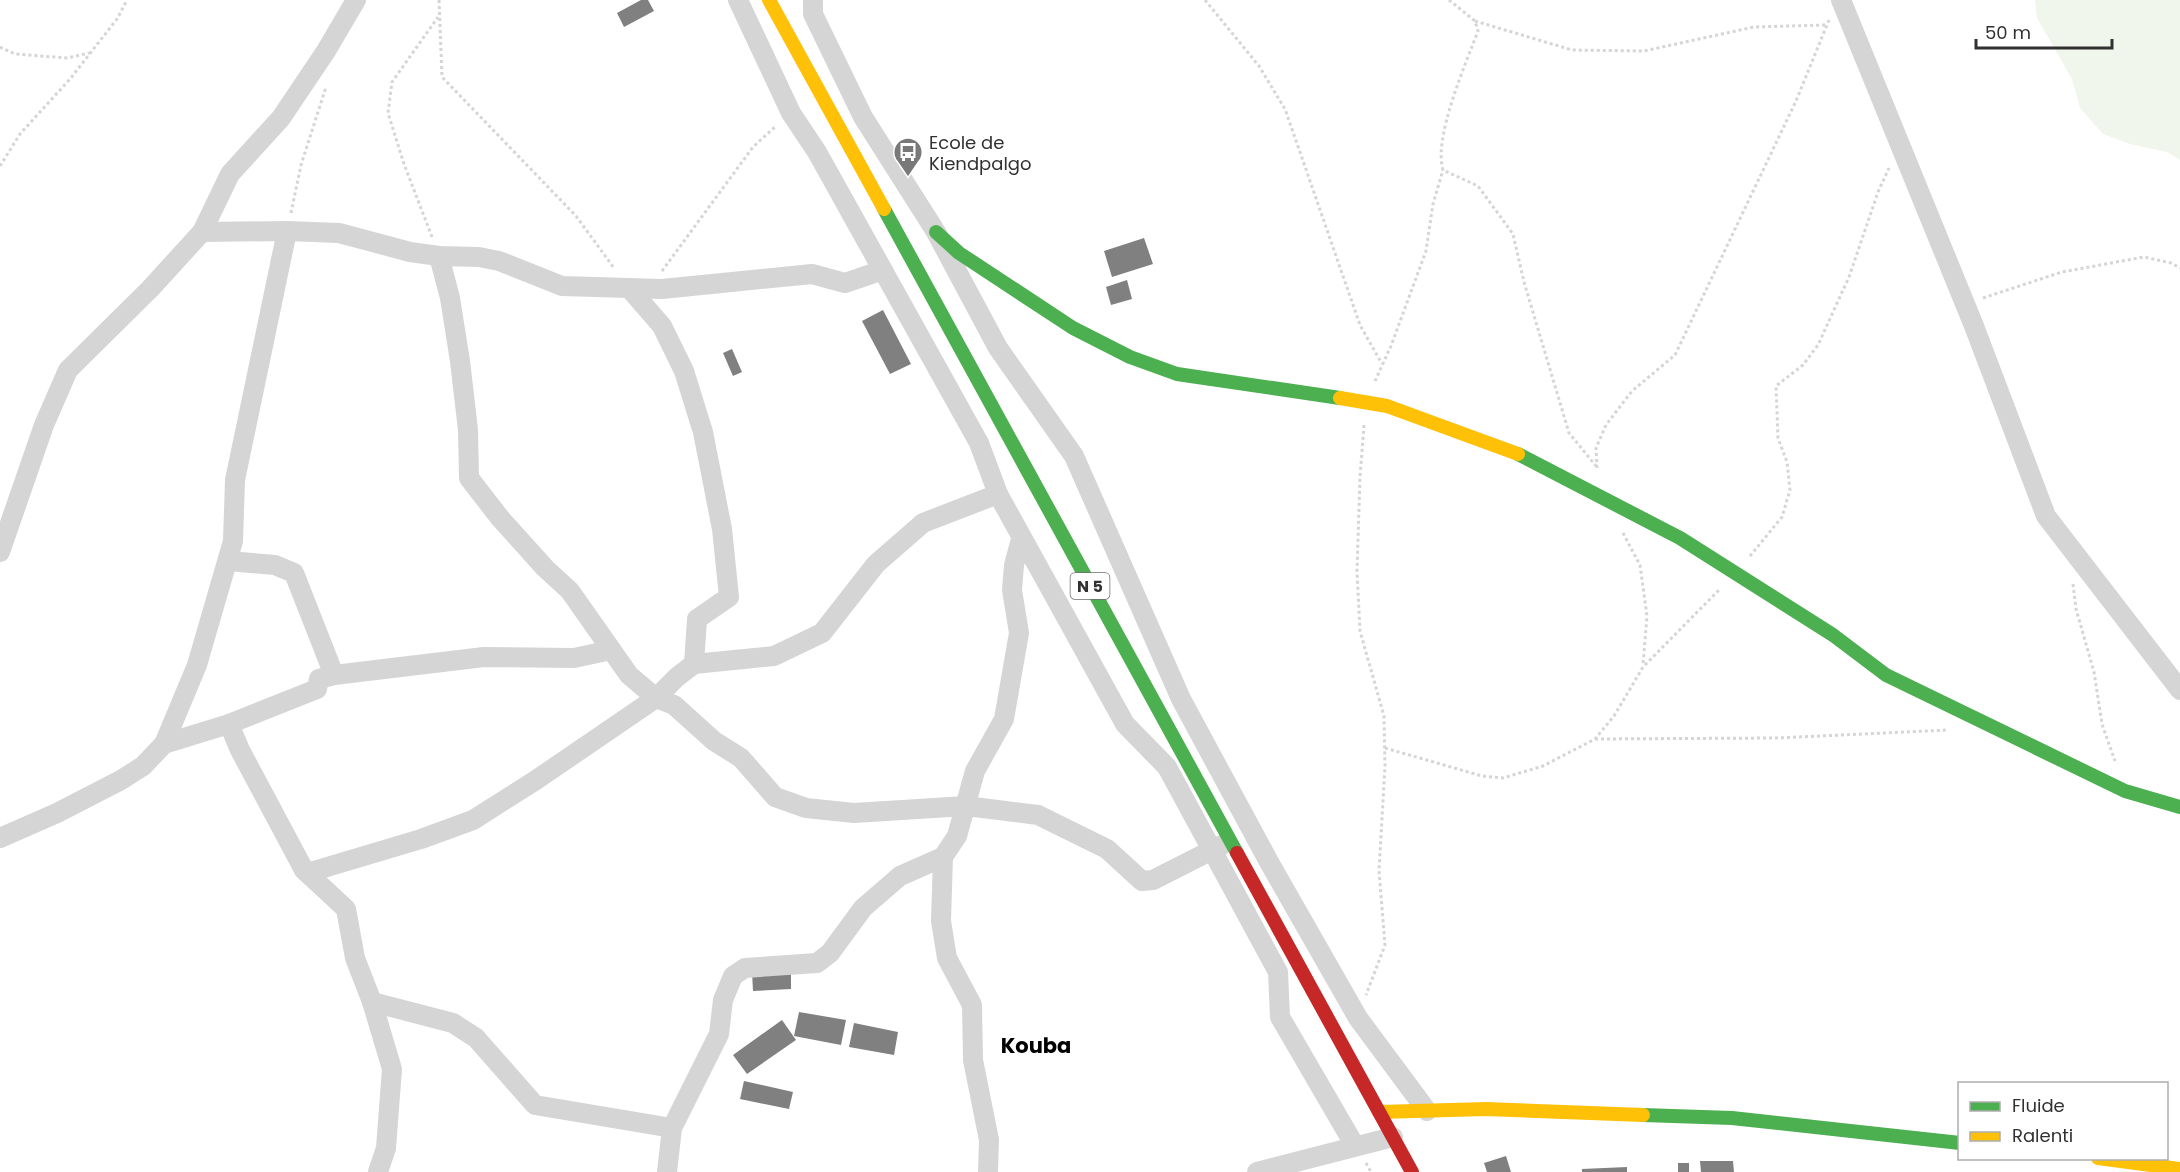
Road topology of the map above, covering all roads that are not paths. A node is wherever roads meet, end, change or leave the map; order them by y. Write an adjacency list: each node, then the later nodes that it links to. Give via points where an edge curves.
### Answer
1 (356, 0): 7 (street, via 281,118 230,174)
2 (738, 0): 10 (street, via 791,113 818,152)
3 (769, 0): 26 (main road, N 5)
4 (813, 0): 8 (street, via 813,14 862,117)
5 (1835, 8): 19 (street, via 1965,304 2046,516)
6 (287, 231): 7 (street); 9 (street, via 339,233); 15 (street, via 235,480 233,541)
7 (202, 232): 14 (street, via 68,370 44,425)
8 (936, 232): 24 (main road, via 959,253 1073,328 1130,357 1188,376 1387,406 1527,457 1680,538 1833,635 1886,675 2125,791); 31 (street, via 998,348 1074,456 1181,699 1269,862 1358,1018)
9 (439, 256): 11 (street, via 499,261 562,286); 16 (street, via 460,361 469,478 500,518 570,591)
10 (883, 270): 11 (street, via 845,283 812,274); 12 (street, via 979,443)
11 (638, 289): 17 (street, via 684,371 703,432 722,529 729,597 697,619)
12 (998, 494): 13 (street); 17 (street, via 923,523 876,564 822,633 774,656)
13 (1021, 538): 23 (street, via 1012,590 1019,633 1004,719 975,771); 27 (street, via 1125,724 1167,767)
14 (0, 552)
15 (228, 561): 18 (street, via 275,565 294,573); 22 (street, via 197,665)
16 (611, 650): 18 (street, via 574,658 484,657); 20 (street, via 629,675)
17 (694, 664): 20 (street)
18 (334, 675): 21 (street, via 319,679 317,689)
19 (2180, 690)
20 (656, 698): 23 (street, via 674,705 714,741 741,758 775,797 806,808 855,813); 29 (street, via 473,820)
21 (229, 724): 22 (street); 29 (street)
22 (164, 744): 25 (street, via 143,766 121,780)
23 (966, 806): 27 (street, via 1038,814 1107,849 1142,881); 28 (street, via 957,836)
24 (2180, 807)
25 (0, 837)
26 (1231, 841): 27 (street); 32 (main road, N 5)
27 (1211, 851): 36 (street, via 1278,972 1280,1017)
28 (943, 857): 33 (street, via 900,876 863,908 818,963 746,968 733,976 723,1000 719,1034); 41 (street, via 941,921 947,958 972,1005 973,1060 990,1140)
29 (307, 873): 30 (street, via 346,909 355,958)
30 (372, 1002): 33 (street, via 453,1023 476,1038 535,1105); 39 (street, via 392,1069 386,1148)
31 (1427, 1111): 32 (main road); 35 (main road, via 1486,1109 1732,1119)
32 (1379, 1112): 34 (main road, N 5)
33 (672, 1128): 40 (street)
34 (1393, 1137): 36 (street); 43 (main road, N 5)
35 (1958, 1143)
36 (1355, 1146): 42 (street)
37 (2113, 1160): 38 (main road)
38 (2180, 1169)
39 (378, 1172)
40 (667, 1172)
41 (988, 1172)
42 (1257, 1172)
43 (1412, 1172)

